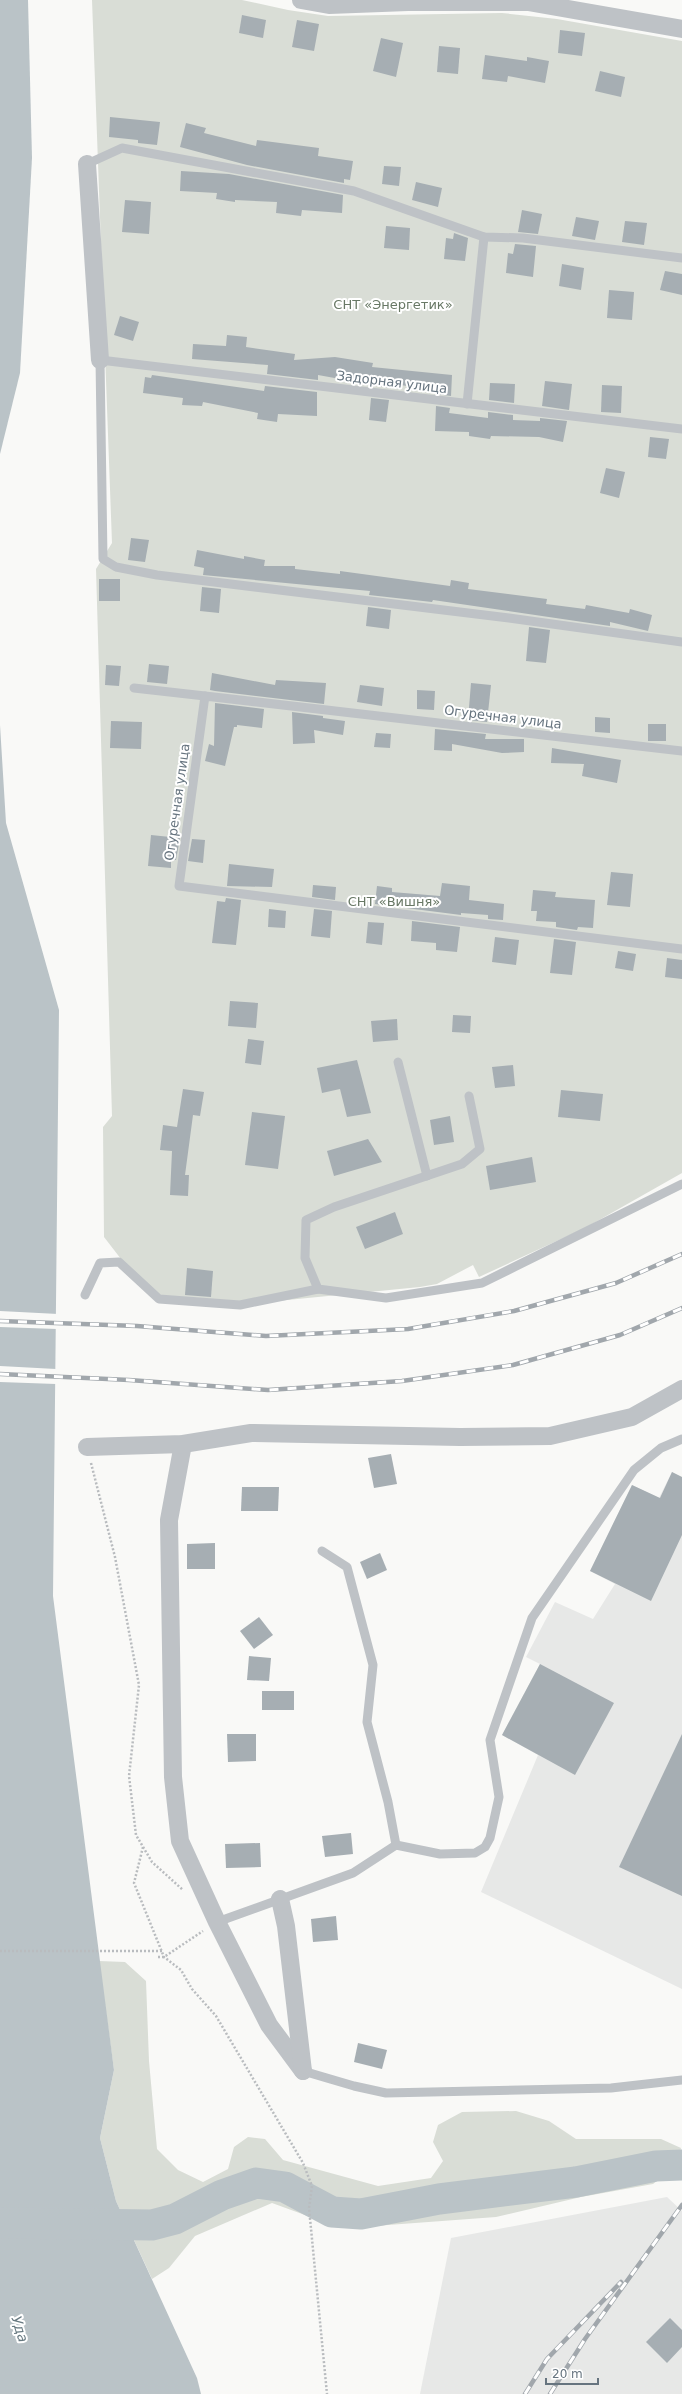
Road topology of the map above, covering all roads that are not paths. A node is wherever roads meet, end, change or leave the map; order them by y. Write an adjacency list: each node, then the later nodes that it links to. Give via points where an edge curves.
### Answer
1 (301, 0): 2 (street, via 329,5 528,2)
2 (682, 29)
3 (88, 164): 4 (lane, via 122,148 346,190); 6 (street)
4 (484, 237): 5 (lane, via 523,238); 7 (lane)
5 (682, 258)
6 (100, 360): 7 (lane, Задорная улица); 9 (lane, via 103,559 116,567 157,575)
7 (467, 404): 8 (lane, Задорная улица)
8 (682, 429)
9 (682, 642)
10 (134, 688): 11 (lane)
11 (205, 696): 12 (lane, Огуречная улица); 13 (lane, Огуречная улица, via 179,886)
12 (682, 751)
13 (682, 948)
14 (398, 1062): 16 (lane)
15 (468, 1096): 16 (lane, via 480,1149 462,1164)
16 (427, 1176): 18 (lane, via 334,1207 306,1220 305,1258)
17 (682, 1184): 18 (lane, via 482,1283 386,1298)
18 (318, 1289): 19 (lane, via 240,1305 159,1299 119,1262 100,1263)
19 (85, 1295)
20 (682, 1389): 22 (street, via 632,1417 550,1436 251,1433)
21 (682, 1440): 25 (lane, via 661,1448 634,1470 532,1618 490,1740 499,1798 490,1838 485,1847 475,1853 440,1854)
22 (183, 1444): 23 (street); 27 (street, via 169,1520 173,1777 180,1841)
23 (87, 1447)
24 (322, 1551): 25 (lane, via 347,1567 373,1665 367,1722 388,1802)
25 (396, 1845): 26 (lane, via 353,1873)
26 (280, 1899): 27 (lane); 28 (street, via 286,1926)
27 (217, 1922): 28 (street, via 269,2025)
28 (303, 2071): 29 (lane, via 386,2093 611,2088)
29 (682, 2080)

